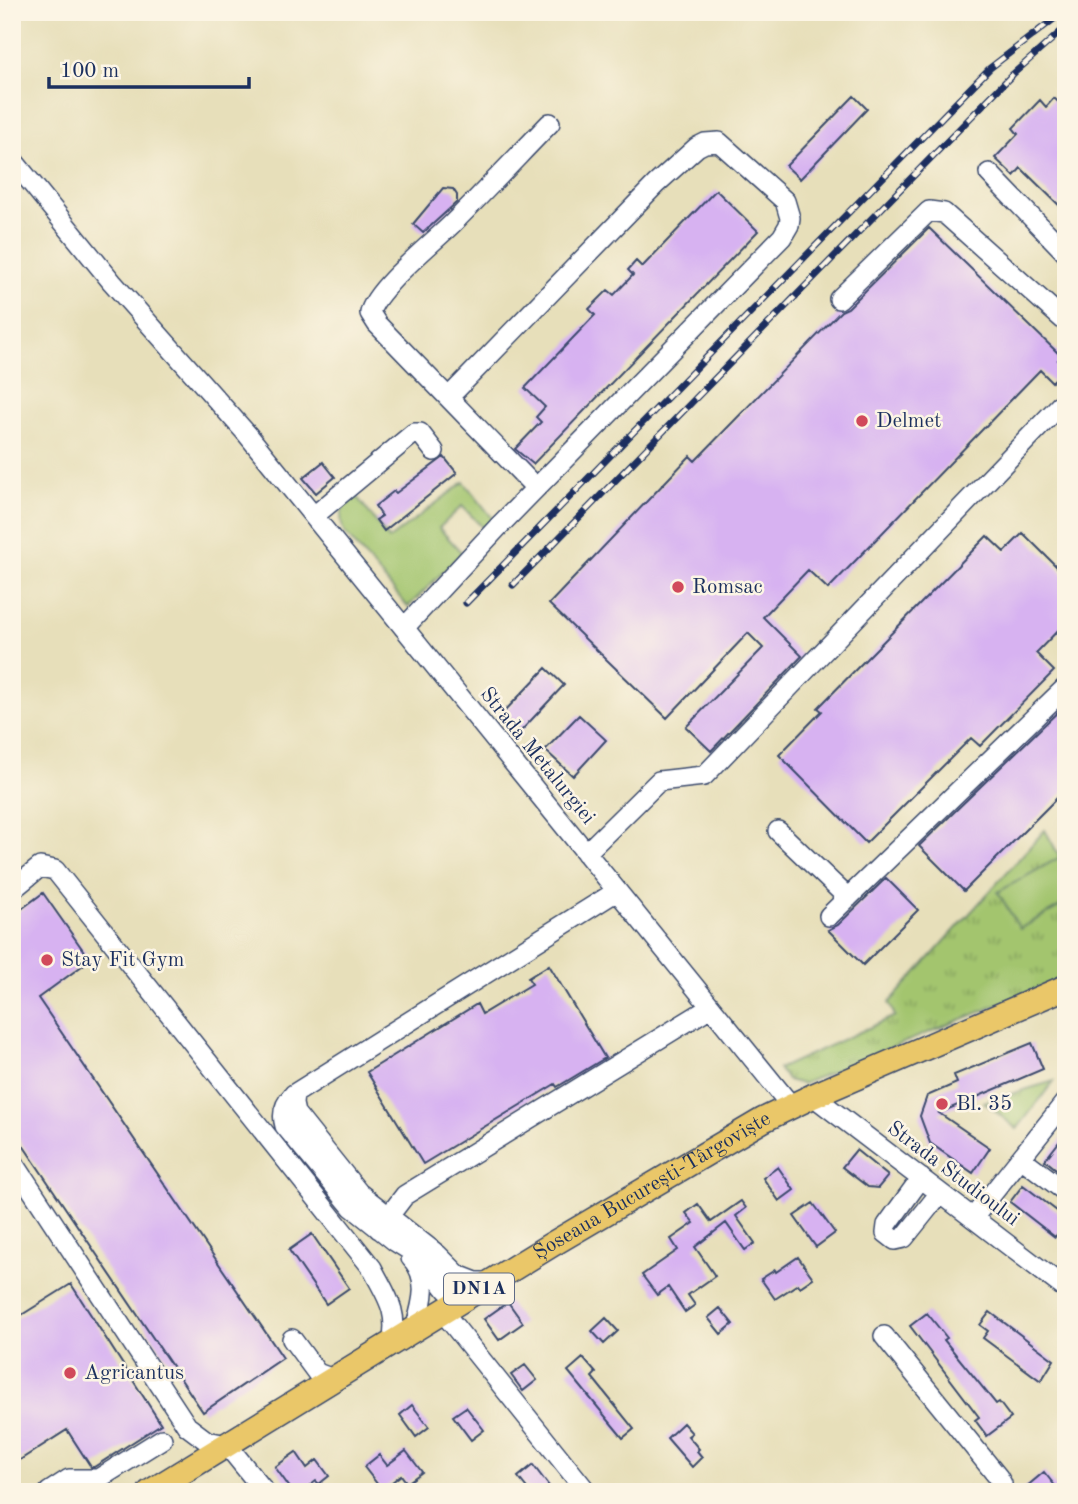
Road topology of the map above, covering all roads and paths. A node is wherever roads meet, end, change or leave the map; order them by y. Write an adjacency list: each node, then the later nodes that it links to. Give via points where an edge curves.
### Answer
1 (550, 122): 7 (street, via 372,306 370,313 377,324)
2 (12, 159): 11 (street, Strada Metalurgiei)
3 (989, 173): 4 (street)
4 (1066, 253)
5 (839, 299): 6 (street, via 929,211 938,211)
6 (1066, 322)
7 (449, 397): 10 (street); 10 (street, via 697,147 719,142 785,201 790,218 782,237)
8 (1066, 399): 15 (street, via 704,776 659,781)
9 (434, 451): 11 (street, via 420,433 414,433)
10 (536, 488): 12 (street)
11 (314, 516): 12 (street, Strada Metalurgiei)
12 (404, 628): 15 (street, Strada Metalurgiei)
13 (1066, 687): 18 (street)
14 (778, 831): 18 (street)
15 (586, 853): 17 (street, Strada Metalurgiei)
16 (12, 890): 38 (street, via 40,867 55,870 372,1268 396,1323)
17 (617, 891): 21 (street, Strada Metalurgiei); 30 (street, via 294,1094 295,1113)
18 (848, 898): 19 (street)
19 (829, 916)
20 (1066, 987): 22 (main road, Șoseaua București-Târgoviște / DN1A)
21 (711, 1007): 22 (street, Strada Metalurgiei); 30 (street, via 405,1195)
22 (802, 1101): 26 (street, Strada Studioului); 31 (main road, Șoseaua București-Târgoviște / DN1A)
23 (1066, 1101): 24 (street)
24 (1021, 1158): 28 (street); 29 (street)
25 (12, 1160): 43 (street, via 187,1426 207,1441)
26 (921, 1178): 27 (street, Strada Studioului); 27 (street, via 887,1225 886,1233 895,1240 904,1238)
27 (940, 1192): 29 (street, Strada Studioului)
28 (1066, 1192)
29 (973, 1218): 32 (street, Strada Studioului)
30 (392, 1229): 31 (street, via 458,1275); 33 (street, via 451,1294); 35 (street, via 423,1279)
31 (491, 1282): 33 (main road, Șoseaua București-Târgoviște / DN1A)
32 (1066, 1289)
33 (464, 1299): 34 (main road, Șoseaua București-Târgoviște / DN1A)
34 (443, 1312): 35 (main road, Șoseaua București-Târgoviște / DN1A); 47 (street)
35 (415, 1329): 38 (main road, Șoseaua București-Târgoviște / DN1A)
36 (884, 1336): 48 (street, via 998,1477)
37 (292, 1339): 39 (street)
38 (392, 1343): 40 (main road, Șoseaua București-Târgoviște / DN1A)
39 (305, 1357): 40 (street, via 331,1363); 41 (street)
40 (336, 1377): 41 (main road, Șoseaua București-Târgoviște / DN1A)
41 (310, 1394): 43 (main road, Șoseaua București-Târgoviște / DN1A)
42 (162, 1439): 44 (street, via 98,1479 69,1479)
43 (227, 1445): 45 (main road, Șoseaua București-Târgoviște / DN1A); 46 (street)
44 (49, 1492)
45 (150, 1492)
46 (265, 1492)
47 (587, 1492)
48 (1002, 1492)

